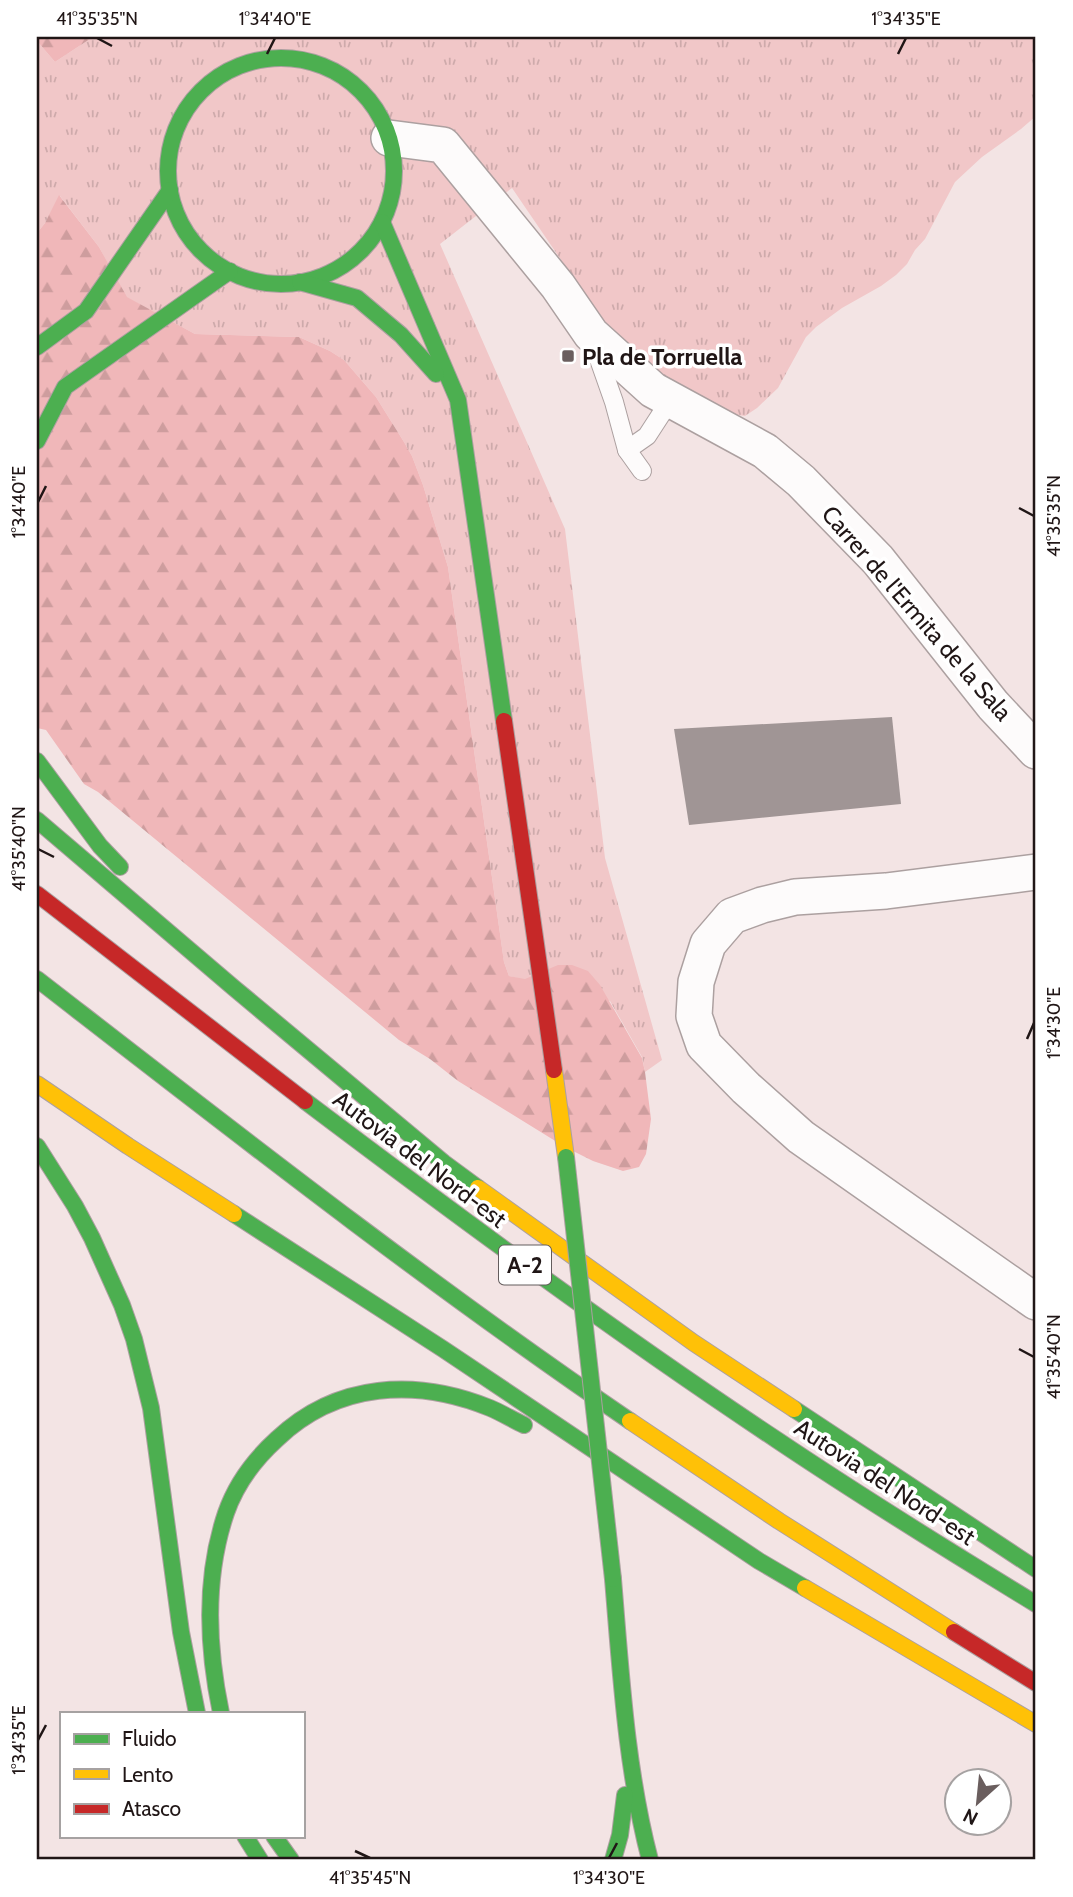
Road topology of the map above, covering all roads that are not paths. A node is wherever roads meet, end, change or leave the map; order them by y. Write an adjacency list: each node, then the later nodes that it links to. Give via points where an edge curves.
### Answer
1 (389, 138): 2 (main road, via 377,113 338,67 268,53 218,77 182,115 172,139); 3 (main road, via 394,180); 6 (street, Carrer de l'Ermita de la Sala, via 443,145 558,286)
2 (170, 190): 4 (main road, via 190,237); 7 (main road, via 86,311)
3 (382, 222): 5 (main road, via 348,262); 9 (main road)
4 (230, 271): 5 (main road, via 264,282); 10 (main road, via 65,387)
5 (300, 282): 9 (main road, via 357,298 401,335)
6 (590, 334): 8 (street, Carrer de l'Ermita de la Sala, via 653,390); 11 (lane)
7 (37, 347)
8 (671, 399): 11 (lane, via 647,436); 13 (street, Carrer de l'Ermita de la Sala, via 765,451 802,481 878,560 993,705)
9 (458, 400): 30 (main road, bridge, via 566,1157)
10 (37, 441)
11 (627, 450): 12 (lane)
12 (642, 471)
13 (1036, 751)
14 (37, 761): 19 (main road, via 100,846)
15 (37, 820): 19 (main road)
16 (1036, 872): 22 (street, via 794,897 732,916 708,944 696,982 694,1016 704,1045 801,1137)
17 (37, 894): 25 (main road, Autovia del Nord-est / A-2, via 296,1096 562,1292 825,1472)
18 (37, 979): 26 (main road, A-2, via 292,1176 537,1355 694,1465)
19 (233, 988): 24 (main road, via 444,1163 694,1343)
20 (37, 1084): 23 (main road)
21 (37, 1146): 27 (main road, via 95,1243 139,1355 151,1408 179,1624)
22 (1036, 1302)
23 (759, 1561): 28 (main road, via 507,1415 454,1395 415,1390 377,1390 340,1398 279,1434 239,1484 226,1511 210,1591 210,1640); 29 (main road)
24 (1036, 1569)
25 (1036, 1604)
26 (1036, 1683)
27 (197, 1712)
28 (221, 1712)
29 (1036, 1724)
30 (629, 1758): 35 (main road); 36 (main road)
31 (246, 1838): 33 (main road)
32 (275, 1838): 34 (main road)
33 (260, 1860)
34 (291, 1860)
35 (613, 1860)
36 (650, 1860)

